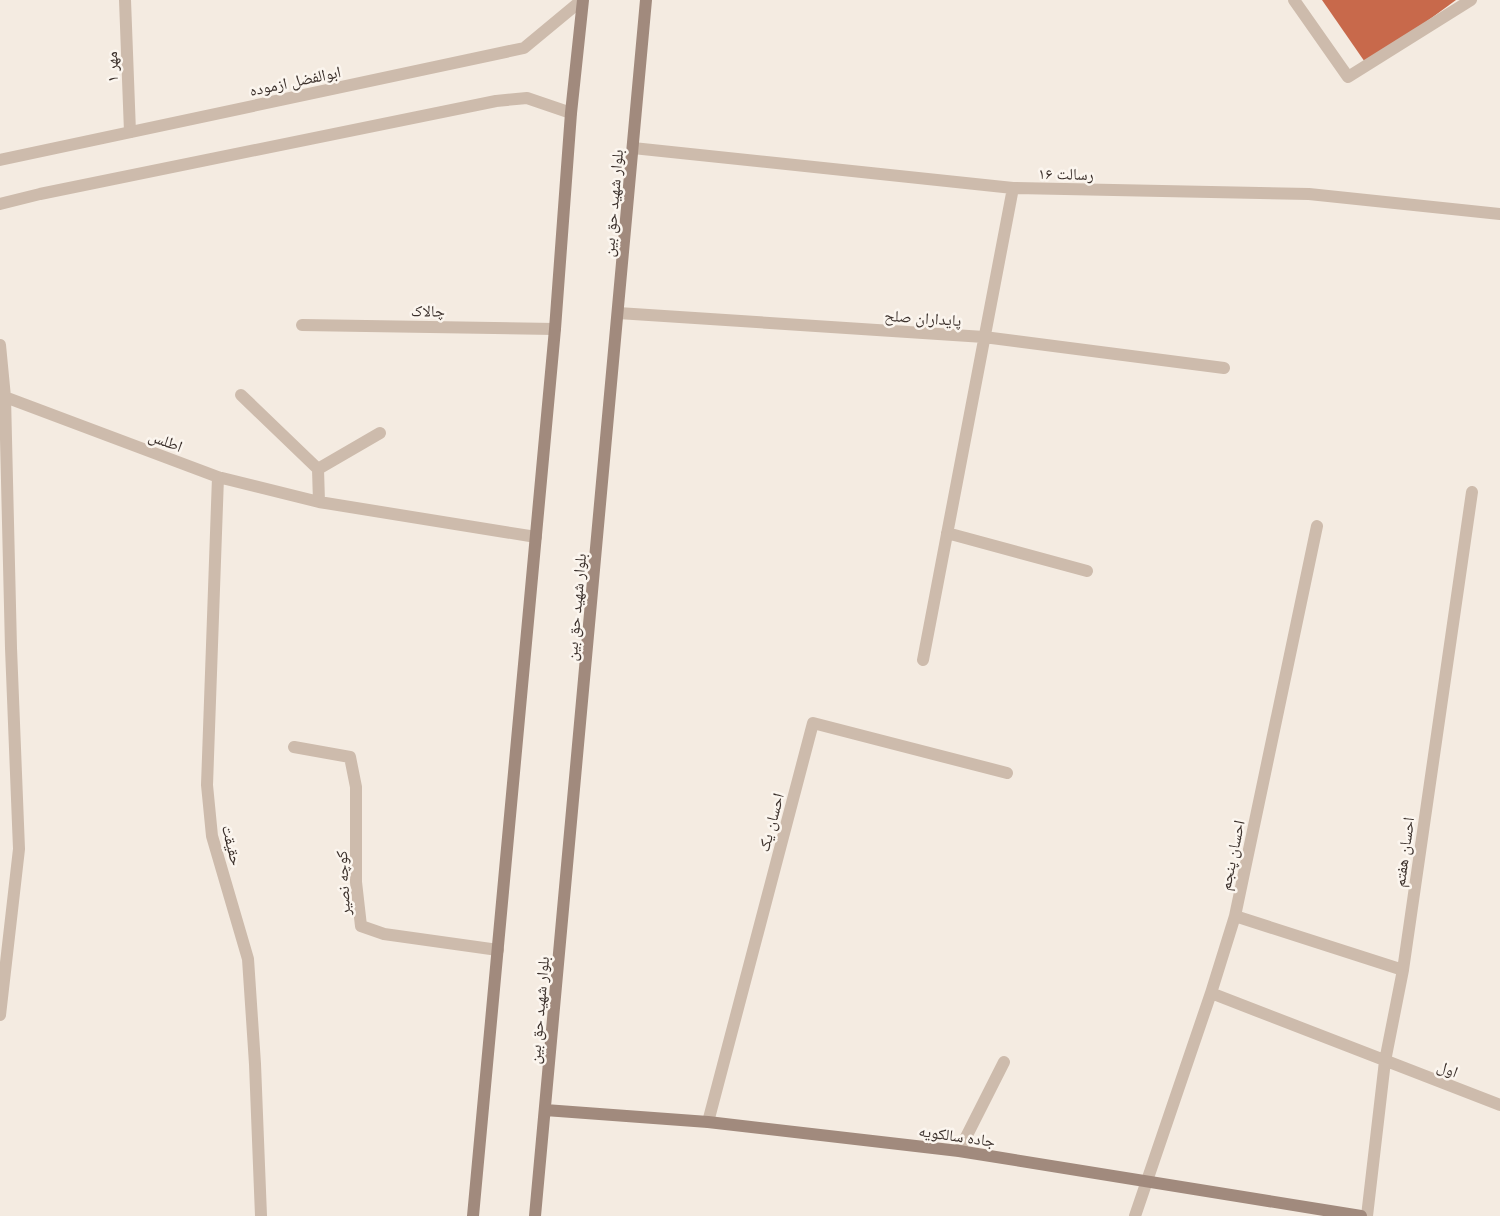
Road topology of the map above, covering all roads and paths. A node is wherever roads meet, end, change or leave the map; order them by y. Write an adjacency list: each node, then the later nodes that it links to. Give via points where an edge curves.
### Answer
1 (125, 0): 7 (street, مهر ۱)
2 (582, 0): 6 (main road); 7 (street, ابوالفضل ازموده, via 524,48)
3 (646, 0): 8 (main road, بلوار شهید حق بین)
4 (1294, 0): 5 (street, via 1348,77)
5 (1471, 0)
6 (571, 113): 11 (street, via 527,98 496,101); 15 (main road)
7 (130, 132): 9 (street, ابوالفضل ازموده)
8 (633, 148): 10 (street, رسالت ۱۶); 13 (main road, بلوار شهید حق بین)
9 (0, 160)
10 (1013, 188): 12 (street, رسالت ۱۶, via 1309,194); 16 (street)
11 (0, 204)
12 (1500, 214)
13 (618, 313): 16 (street, پایداران صلح); 41 (main road, بلوار شهید حق بین)
14 (302, 325): 15 (street, چالاک)
15 (555, 328): 28 (main road)
16 (984, 337): 18 (street, پایداران صلح); 27 (street)
17 (0, 345): 20 (street)
18 (1224, 368)
19 (241, 395): 22 (street)
20 (5, 397): 23 (street, اطلس); 37 (street, via 19,849)
21 (380, 433): 22 (street)
22 (318, 469): 25 (street)
23 (218, 477): 25 (street, اطلس); 45 (street, حقیقت, via 207,785 212,836 248,959)
24 (1472, 492): 35 (street, احسان هفتم)
25 (319, 502): 28 (street, اطلس)
26 (1317, 526): 33 (street, احسان پنجم)
27 (947, 533): 29 (street); 30 (street)
28 (536, 537): 34 (main road)
29 (1087, 571)
30 (923, 660)
31 (294, 747): 34 (street, کوچه نصیر, via 350,757 356,787 356,882 361,926 384,934)
32 (1007, 773): 42 (street, احسان یک, via 813,723)
33 (1235, 916): 35 (street); 36 (street, احسان پنجم)
34 (498, 950): 46 (main road)
35 (1403, 970): 38 (street, احسان هفتم)
36 (1211, 994): 38 (street, اول); 44 (street, احسان پنجم)
37 (0, 1014)
38 (1385, 1061): 40 (street, اول); 50 (street, احسان هفتم)
39 (1004, 1062): 43 (street)
40 (1500, 1105)
41 (545, 1110): 42 (main road, جاده سالکویه); 47 (main road, بلوار شهید حق بین)
42 (708, 1122): 43 (main road, جاده سالکویه)
43 (959, 1151): 44 (main road, جاده سالکویه)
44 (1146, 1181): 48 (street, احسان پنجم); 49 (main road, جاده سالکویه)
45 (261, 1216)
46 (473, 1216)
47 (535, 1216)
48 (1135, 1216)
49 (1361, 1216)
50 (1367, 1216)

